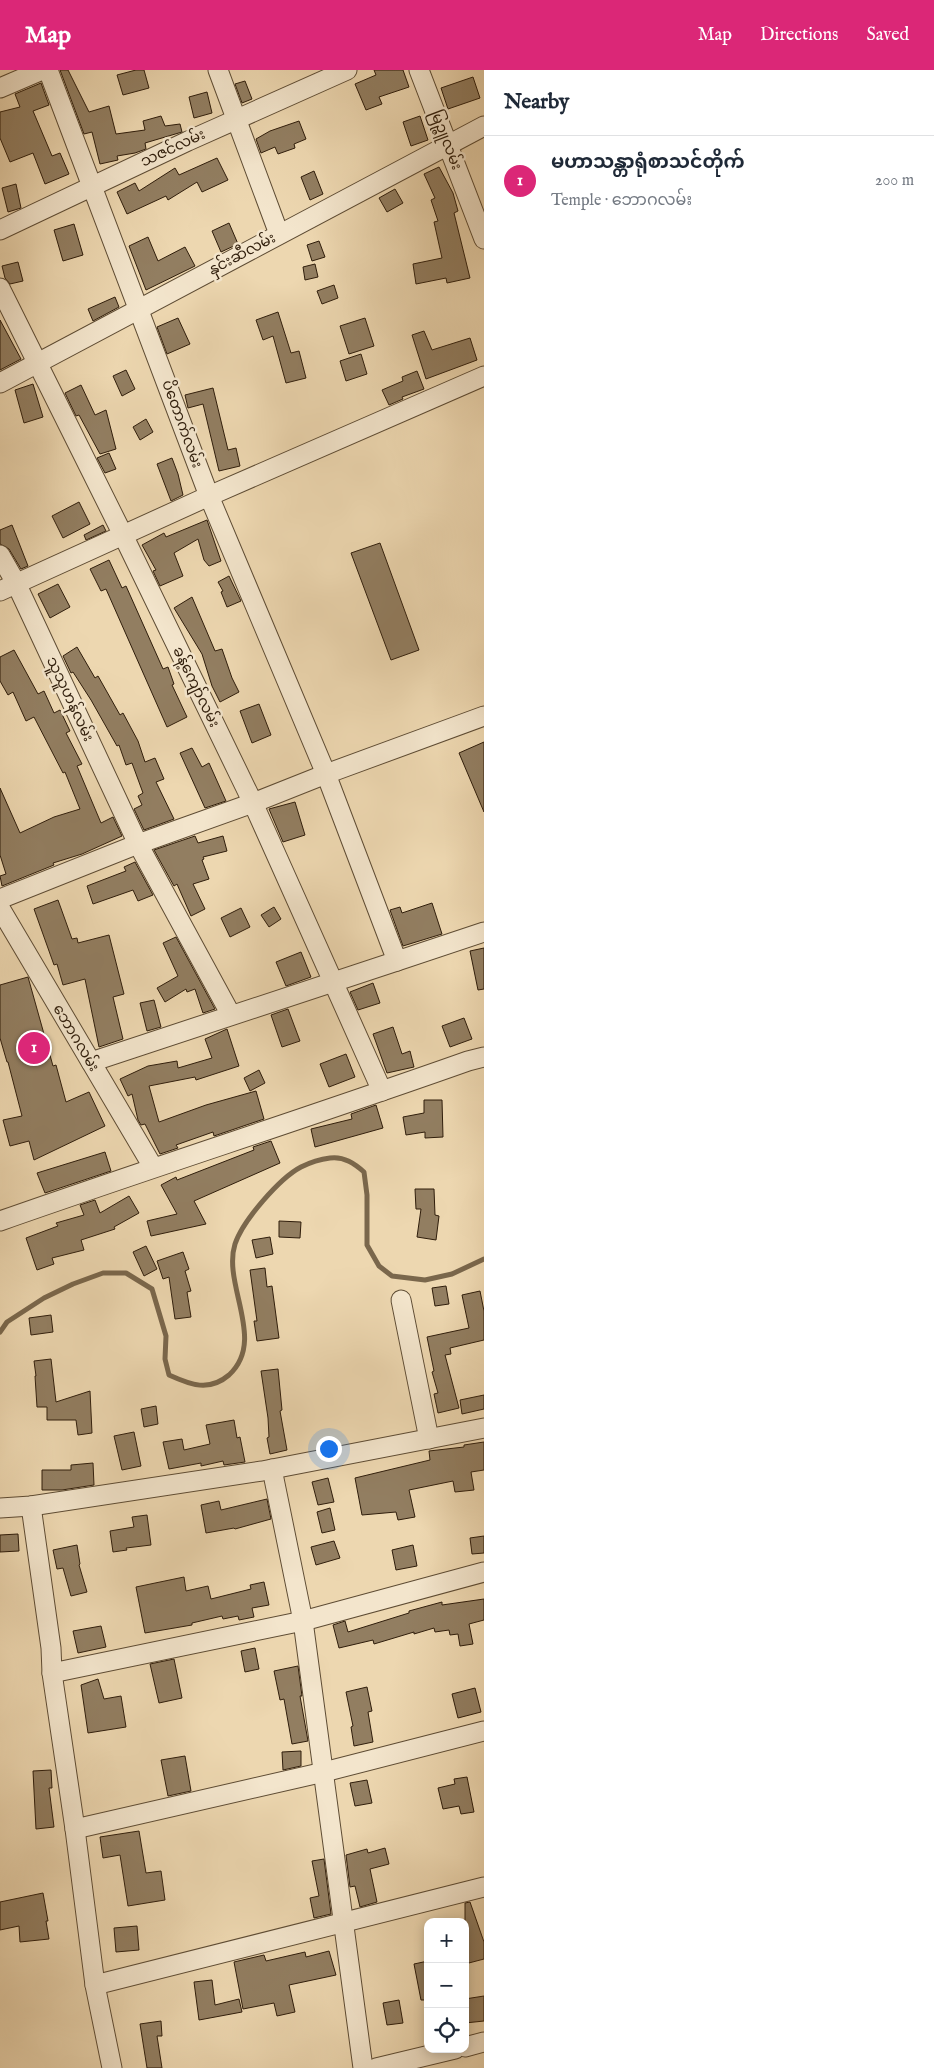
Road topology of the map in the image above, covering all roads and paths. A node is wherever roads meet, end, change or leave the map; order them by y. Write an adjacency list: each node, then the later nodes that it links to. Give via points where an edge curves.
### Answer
1 (42, 70): 6 (street)
2 (48, 70): 10 (street, ပိတောက်လမ်း)
3 (218, 70): 7 (street)
4 (347, 70): 7 (street, သဇင်လမ်း)
5 (419, 70): 9 (street, မြဉ္ဇူလမ်း)
6 (0, 88)
7 (236, 119): 10 (street, သဇင်လမ်း); 12 (street)
8 (484, 126): 9 (street, နှင်းဆီလမ်း)
9 (448, 144): 12 (street, နှင်းဆီလမ်း); 13 (street, မြဉ္ဇူလမ်း)
10 (92, 186): 11 (street, သဇင်လမ်း); 15 (street, ပိတောက်လမ်း)
11 (0, 230)
12 (279, 234): 15 (street, နှင်းဆီလမ်း)
13 (484, 239)
14 (0, 288): 16 (street, ခန့်ကျော်လမ်း)
15 (140, 309): 16 (street, နှင်းဆီလမ်း); 19 (street, ပိတောက်လမ်း)
16 (36, 364): 18 (street, နှင်းဆီလမ်း); 20 (street, ခန့်ကျော်လမ်း)
17 (484, 376): 19 (street)
18 (0, 382)
19 (209, 496): 20 (street); 24 (street, ပိတောက်လမ်း)
20 (123, 535): 22 (street); 25 (street, ခန့်ကျော်လမ်း)
21 (0, 555): 22 (street, သူသူဟန်လမ်း)
22 (8, 587): 26 (street, သူသူဟန်လမ်း)
23 (484, 716): 24 (street)
24 (326, 774): 25 (street); 30 (street, ပိတောက်လမ်း)
25 (253, 803): 26 (street); 31 (street, ခန့်ကျော်လမ်း)
26 (138, 844): 27 (street); 32 (street, သူသူဟန်လမ်း)
27 (0, 900)
28 (0, 908): 34 (street, ဘောဂလမ်း)
29 (484, 932): 30 (street)
30 (397, 961): 31 (street)
31 (332, 981): 32 (street); 35 (street, ခန့်ကျော်လမ်း)
32 (231, 1015): 34 (street)
33 (476, 1059): 35 (street)
34 (91, 1062): 36 (street, ဘောဂလမ်း)
35 (382, 1091): 36 (street)
36 (153, 1167): 37 (street)
37 (0, 1220)
38 (401, 1300): 40 (street)
39 (484, 1428): 40 (street)
40 (429, 1439): 41 (street)
41 (272, 1469): 42 (street); 45 (street)
42 (31, 1506): 43 (street); 46 (street)
43 (0, 1508)
44 (484, 1572): 45 (street)
45 (303, 1621): 46 (street); 48 (street)
46 (52, 1673): 49 (street)
47 (484, 1731): 48 (street)
48 (324, 1772): 49 (street); 51 (street)
49 (75, 1829): 52 (street)
50 (484, 1886): 51 (street)
51 (344, 1922): 52 (street); 57 (street)
52 (95, 1985): 56 (street)
53 (484, 2042): 54 (street)
54 (469, 2046)
55 (438, 2053): 58 (street)
56 (112, 2068)
57 (363, 2068)
58 (376, 2068)

